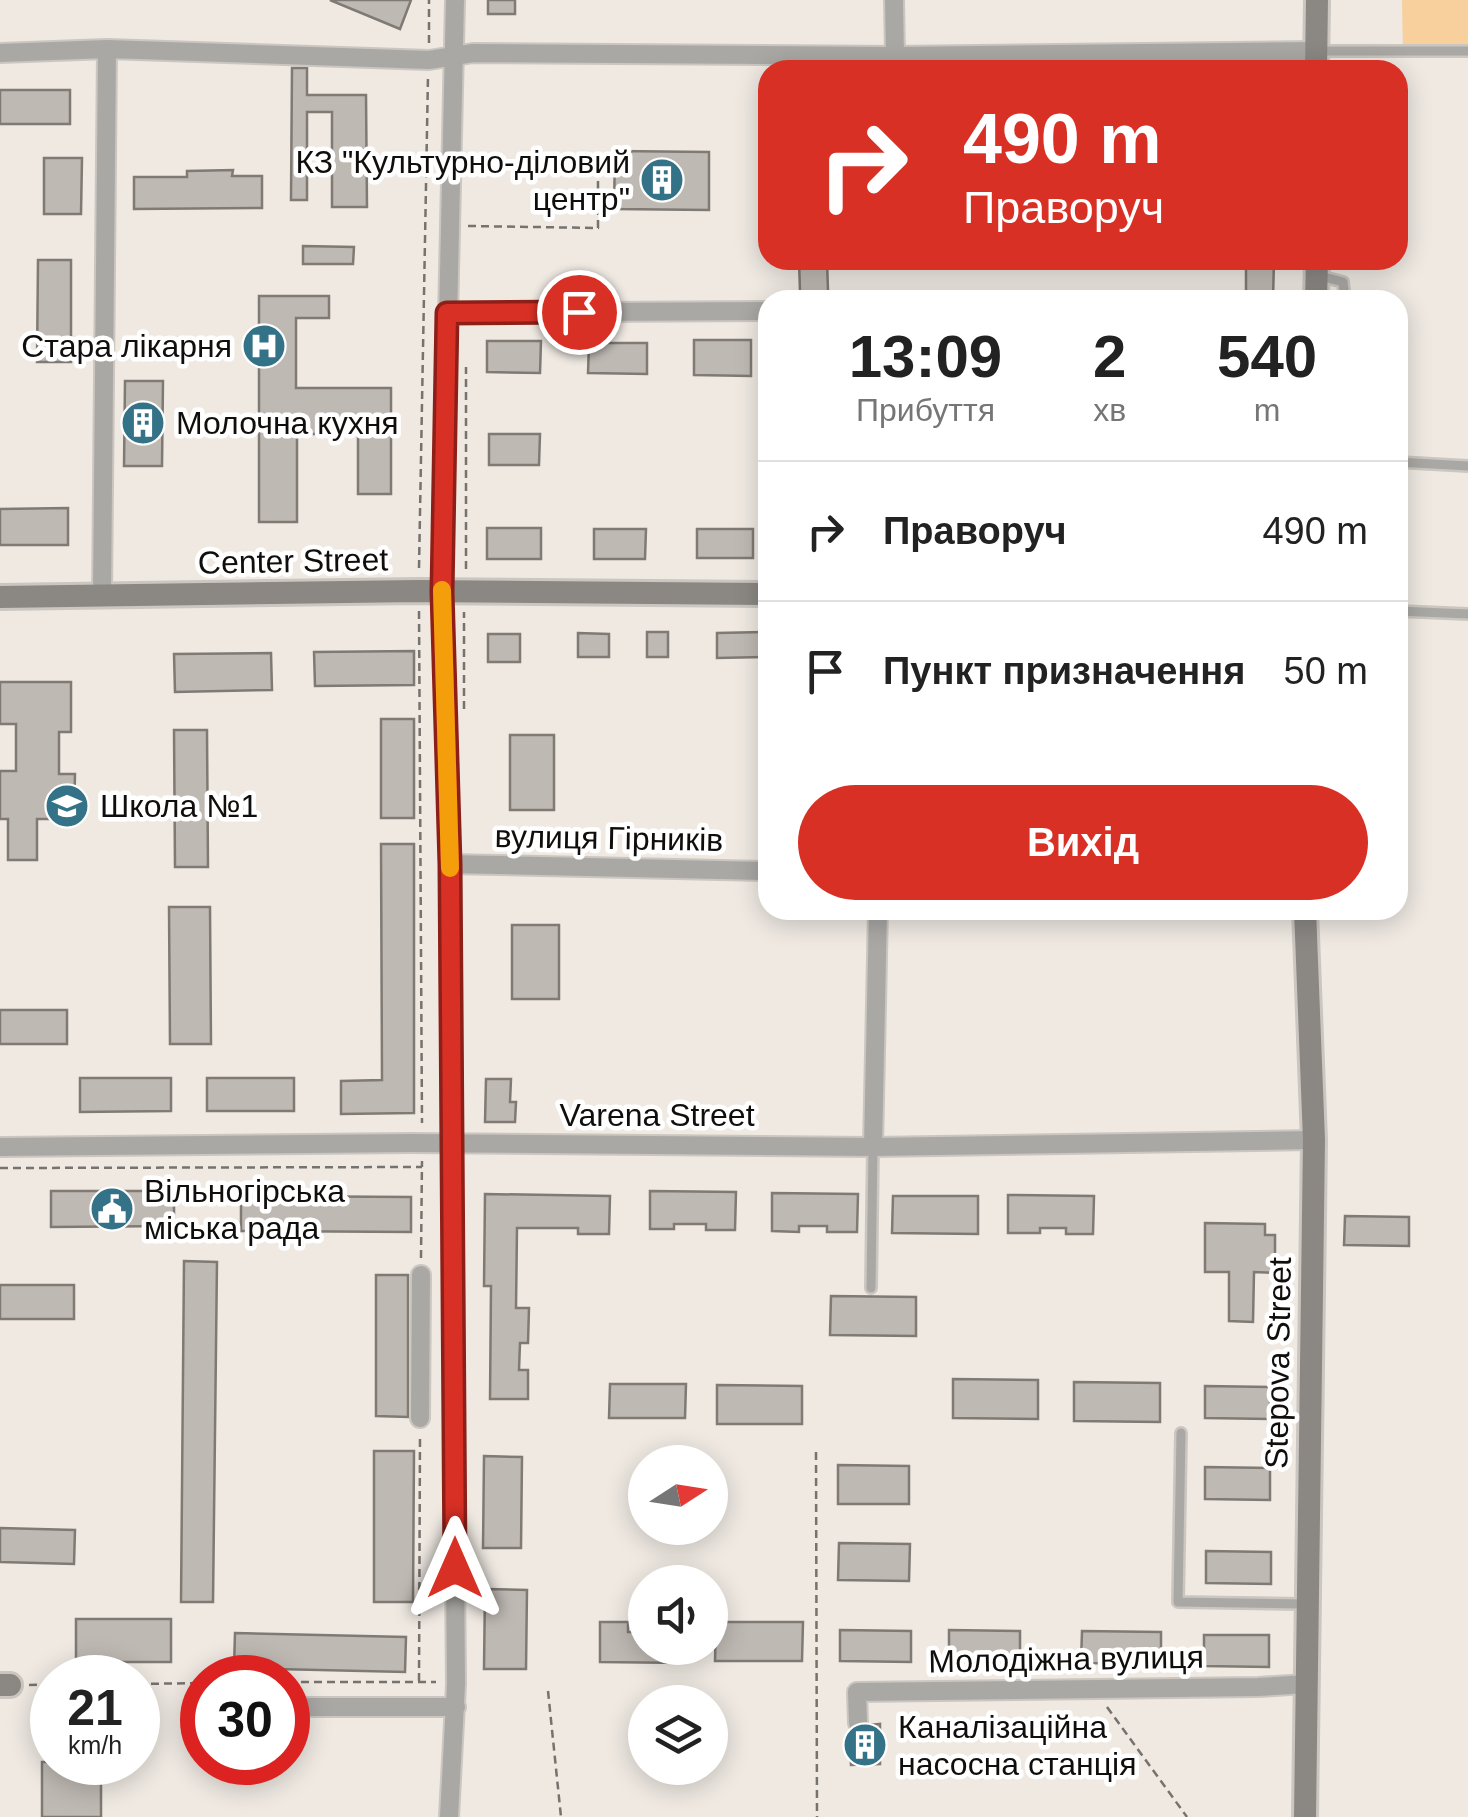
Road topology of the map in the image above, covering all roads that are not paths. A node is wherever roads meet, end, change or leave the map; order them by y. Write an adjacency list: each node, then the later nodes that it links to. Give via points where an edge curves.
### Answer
1 (454, 0): 7 (street)
2 (894, 0): 8 (street)
3 (1317, 0): 9 (main road)
4 (107, 49): 6 (street); 7 (street, via 428,60); 18 (street)
5 (1468, 52): 9 (lane)
6 (0, 53)
7 (455, 54): 8 (street); 13 (street)
8 (895, 56): 9 (street)
9 (1316, 60)
10 (1321, 270): 11 (lane, via 1343,282)
11 (1343, 290)
12 (758, 312): 13 (street)
13 (447, 313): 16 (street)
14 (1408, 463): 15 (lane)
15 (1468, 466)
16 (430, 592): 17 (main road, Center Street); 18 (main road, Center Street); 22 (street)
17 (758, 594)
18 (102, 596): 19 (main road, Center Street)
19 (0, 597)
20 (1408, 611): 21 (lane)
21 (1468, 614)
22 (450, 864): 23 (street, вулиця Гірників); 27 (street)
23 (758, 871)
24 (878, 920): 28 (street)
25 (1306, 920): 26 (main road, Stepova Street)
26 (1314, 1140): 28 (street, Varena Street); 34 (main road, Stepova Street)
27 (452, 1144): 28 (street, Varena Street); 29 (street, Varena Street); 37 (street)
28 (873, 1147): 31 (lane)
29 (0, 1148)
30 (421, 1275): 32 (street)
31 (871, 1288)
32 (420, 1418)
33 (1181, 1433): 34 (lane, via 1178,1602)
34 (1308, 1604): 35 (main road, Stepova Street)
35 (1307, 1684): 38 (street, Молодіжна вулиця, via 858,1692); 40 (main road, Stepova Street)
36 (310, 1707): 37 (street)
37 (456, 1707): 39 (street)
38 (858, 1724)
39 (449, 1817)
40 (1306, 1817)

